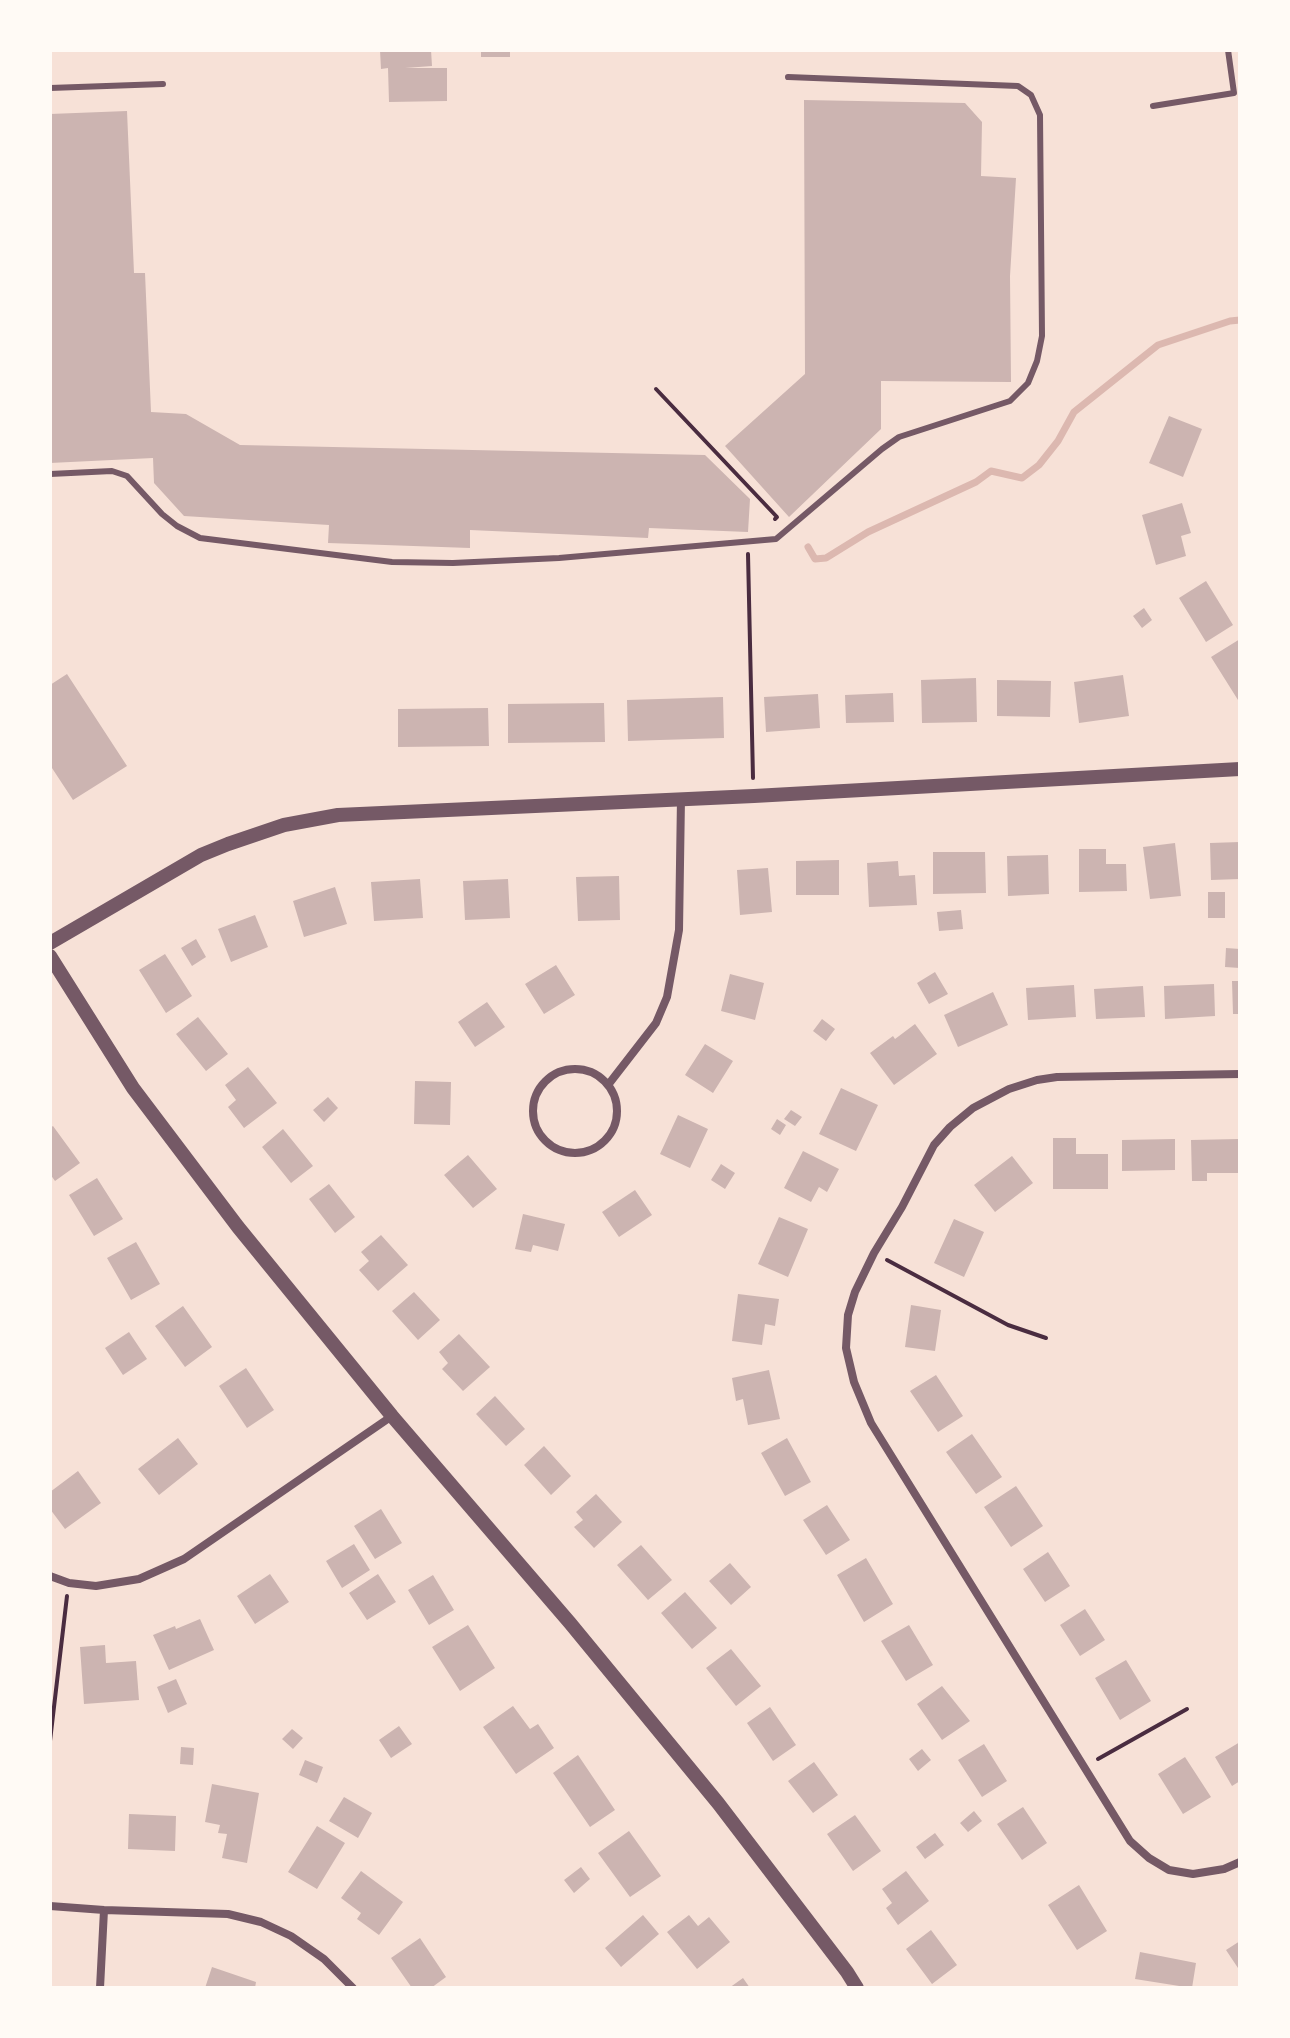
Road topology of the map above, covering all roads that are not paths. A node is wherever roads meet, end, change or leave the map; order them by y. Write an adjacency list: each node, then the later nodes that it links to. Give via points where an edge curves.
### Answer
1 (1228, 50): 5 (lane, via 1234,93)
2 (788, 77): 6 (lane, via 1018,86 1031,95 1040,115 1042,336 1028,383 1010,401 899,437 776,539 559,558 392,562 200,538 162,514 127,476 112,471)
3 (163, 84): 4 (lane)
4 (50, 88)
5 (1153, 106)
6 (50, 474)
7 (1240, 769): 8 (street)
8 (681, 798): 9 (street, via 300,821 201,855); 12 (street, via 679,930 667,997 656,1023)
9 (50, 943)
10 (50, 956): 13 (street, via 133,1088)
11 (1240, 1074): 15 (street, via 1057,1077 990,1098 934,1145 855,1292 846,1333 846,1356 871,1423 1130,1841 1169,1870 1193,1874)
12 (608, 1085): 12 (street, via 618,1113 611,1134 600,1145 571,1153 542,1137 533,1111 537,1093 549,1078 575,1069 594,1073)
13 (392, 1416): 14 (street, via 184,1559 139,1579 96,1586); 20 (street, via 718,1803)
14 (50, 1576)
15 (1240, 1862)
16 (50, 1906): 17 (street)
17 (104, 1910): 18 (street); 19 (street, via 228,1914 261,1922 324,1959)
18 (100, 1988)
19 (353, 1988)
20 (857, 1988)

